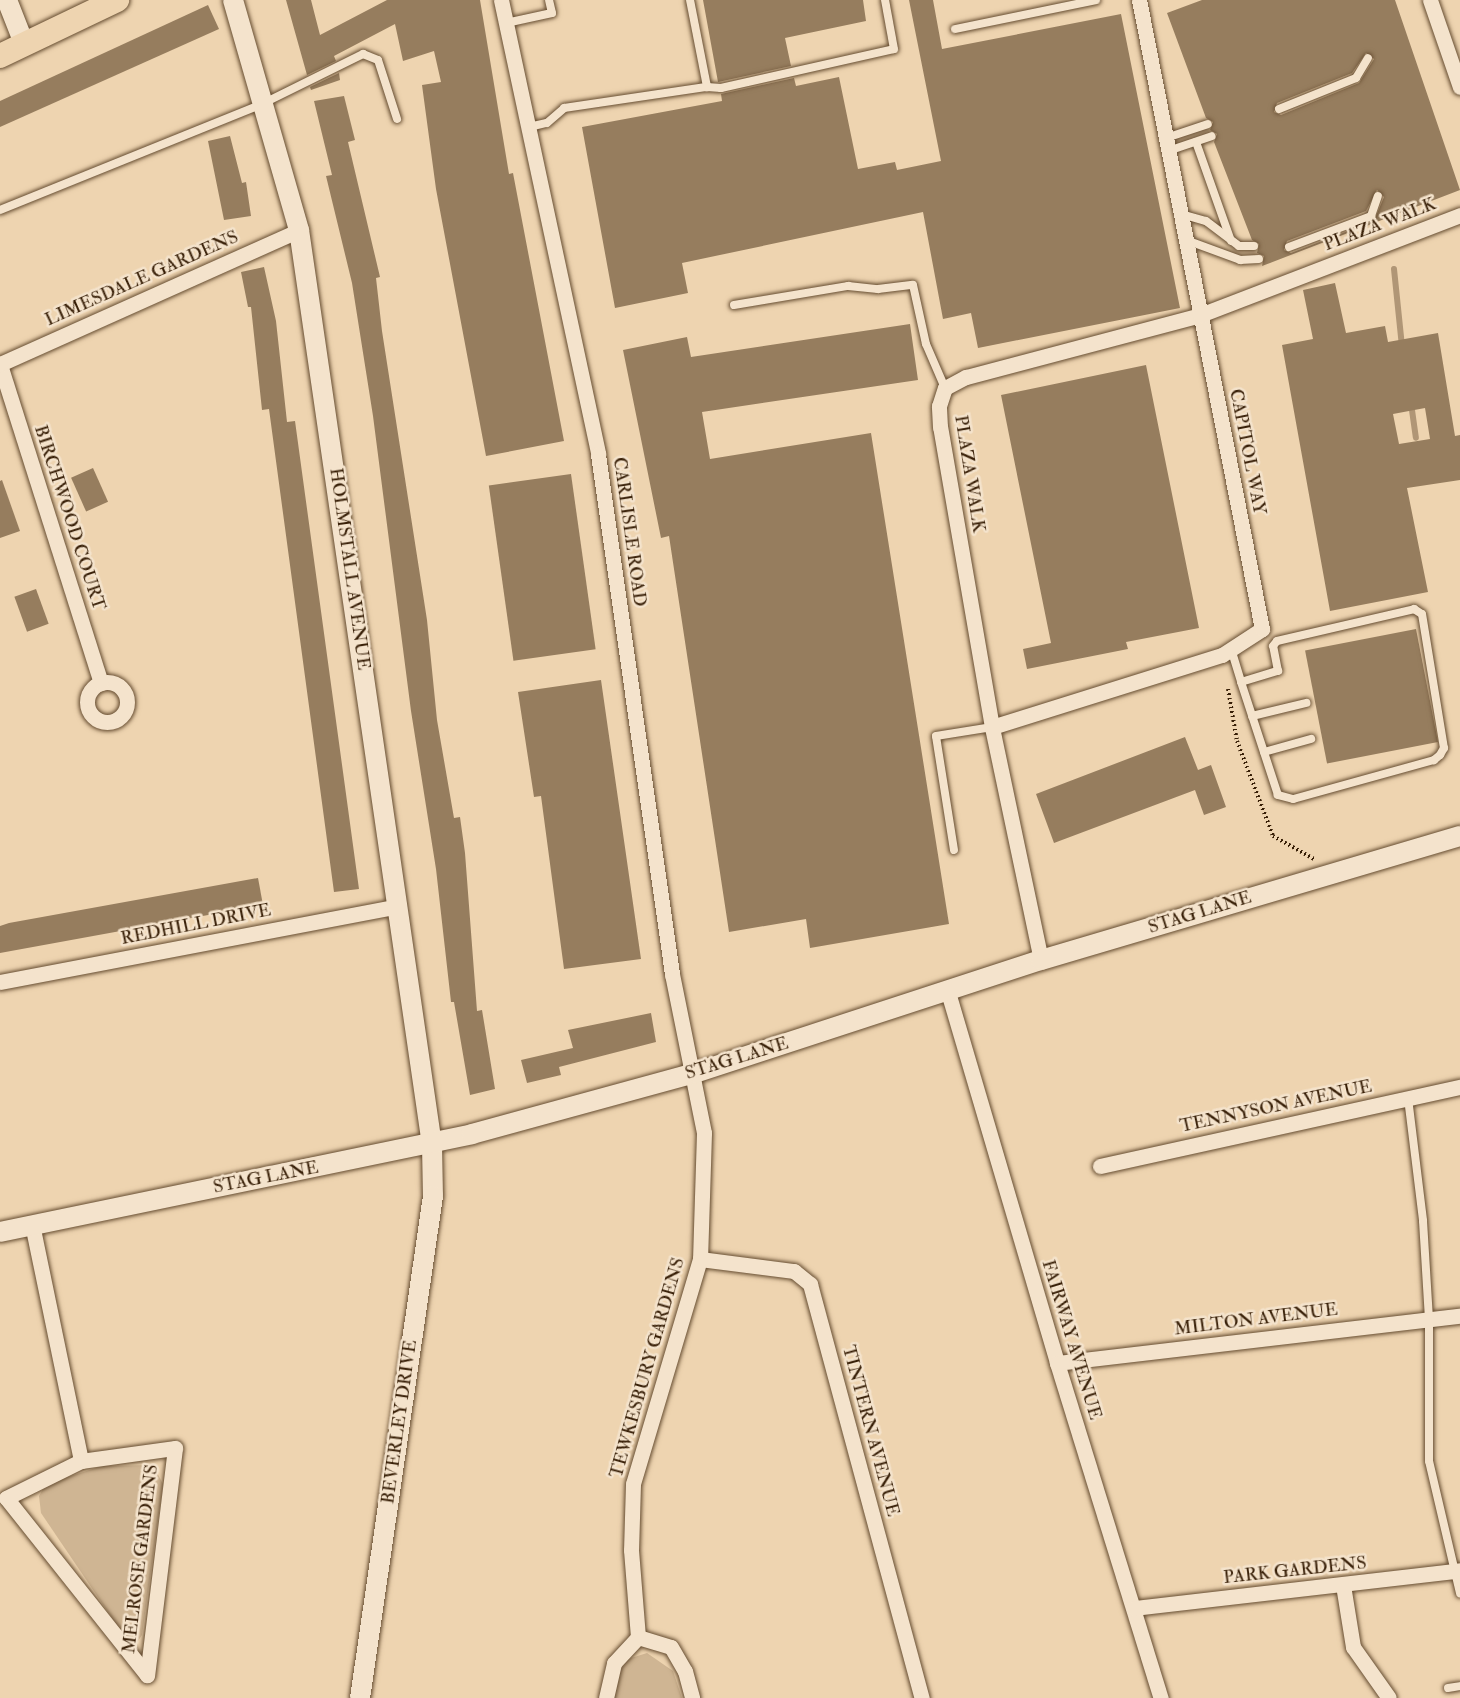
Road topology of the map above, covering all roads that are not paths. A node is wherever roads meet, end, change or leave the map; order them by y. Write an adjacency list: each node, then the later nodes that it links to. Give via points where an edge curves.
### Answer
1 (7, 0): 13 (street)
2 (117, 0): 13 (main road)
3 (233, 0): 18 (street, HOLMSTALL AVENUE)
4 (501, 0): 11 (street, CARLISLE ROAD)
5 (549, 0): 11 (lane, via 552,13)
6 (690, 0): 16 (lane)
7 (885, 0): 16 (lane, via 894,49 721,88)
8 (1096, 0): 12 (lane)
9 (1139, 0): 25 (street, CAPITOL WAY)
10 (1430, 0): 17 (street)
11 (506, 23): 22 (street, CARLISLE ROAD)
12 (954, 29)
13 (25, 45): 14 (main road)
14 (0, 56)
15 (1368, 58): 19 (lane, via 1356,78)
16 (707, 87): 22 (lane, via 564,108 547,123)
17 (1460, 87)
18 (262, 104): 20 (lane, via 363,54 378,60); 27 (lane); 30 (street, HOLMSTALL AVENUE)
19 (1279, 109)
20 (397, 119)
21 (1208, 124): 25 (lane)
22 (529, 127): 54 (street, CARLISLE ROAD, via 598,454 672,974)
23 (1212, 136): 24 (lane)
24 (1196, 142): 25 (lane); 32 (lane)
25 (1167, 144): 28 (street, CAPITOL WAY)
26 (1378, 196): 34 (lane, via 1371,216)
27 (0, 210)
28 (1180, 213): 31 (street, CAPITOL WAY); 32 (lane, via 1206,221)
29 (1460, 215): 37 (street, PLAZA WALK)
30 (299, 230): 38 (street, LIMESDALE GARDENS); 50 (street, HOLMSTALL AVENUE)
31 (1186, 240): 35 (lane, via 1240,260); 37 (street, CAPITOL WAY)
32 (1231, 241): 33 (lane, via 1239,246)
33 (1254, 246)
34 (1289, 247)
35 (1259, 259)
36 (734, 304): 39 (lane, via 848,286 878,289 913,285 926,344)
37 (1200, 315): 39 (street, PLAZA WALK, via 966,376); 40 (street, CAPITOL WAY, via 1262,629)
38 (0, 364): 42 (street, BIRCHWOOD COURT)
39 (945, 388): 45 (street, PLAZA WALK, via 939,406 940,427)
40 (1232, 652): 41 (lane); 45 (street, CAPITOL WAY)
41 (1242, 682): 44 (lane); 47 (lane, via 1278,671 1274,646 1277,641 1414,609 1422,614 1444,748 1440,755 1434,760 1293,799 1278,795)
42 (101, 683)
43 (1306, 703): 44 (lane)
44 (1252, 716): 47 (lane)
45 (992, 727): 49 (lane, via 936,736); 51 (street, PLAZA WALK)
46 (1311, 738): 47 (lane)
47 (1264, 752)
48 (1460, 836): 51 (street, STAG LANE)
49 (954, 850)
50 (399, 906): 52 (street, REDHILL DRIVE); 57 (street, HOLMSTALL AVENUE)
51 (1041, 960): 53 (street, STAG LANE)
52 (0, 982)
53 (948, 992): 54 (street, STAG LANE); 64 (street, FAIRWAY AVENUE)
54 (695, 1073): 57 (street, STAG LANE); 61 (street, TEWKESBURY GARDENS, via 704,1133)
55 (1460, 1087): 56 (street, TENNYSON AVENUE)
56 (1407, 1098): 58 (street, TENNYSON AVENUE); 63 (lane, via 1423,1221)
57 (432, 1145): 59 (street, STAG LANE); 73 (street, BEVERLEY DRIVE, via 433,1196)
58 (1100, 1166)
59 (32, 1224): 60 (street, STAG LANE); 65 (street)
60 (0, 1232)
61 (700, 1259): 70 (street, TEWKESBURY GARDENS, via 633,1484 631,1550); 76 (street, TINTERN AVENUE, via 794,1271 810,1284)
62 (1460, 1316): 63 (street, MILTON AVENUE)
63 (1429, 1319): 64 (street, MILTON AVENUE); 66 (lane, via 1429,1461)
64 (1057, 1363): 69 (street, FAIRWAY AVENUE)
65 (81, 1461): 65 (street, MELROSE GARDENS, via 6,1498 147,1675 175,1448)
66 (1458, 1570): 67 (street, PARK GARDENS); 68 (lane)
67 (1342, 1585): 69 (street, PARK GARDENS); 78 (street, via 1353,1647)
68 (1460, 1593)
69 (1134, 1608): 77 (street, FAIRWAY AVENUE)
70 (638, 1637): 74 (street, via 614,1663); 75 (street, via 671,1647 685,1671)
71 (1460, 1686): 72 (lane)
72 (1448, 1688)
73 (360, 1698)
74 (606, 1698)
75 (692, 1698)
76 (922, 1698)
77 (1161, 1698)
78 (1389, 1698)

